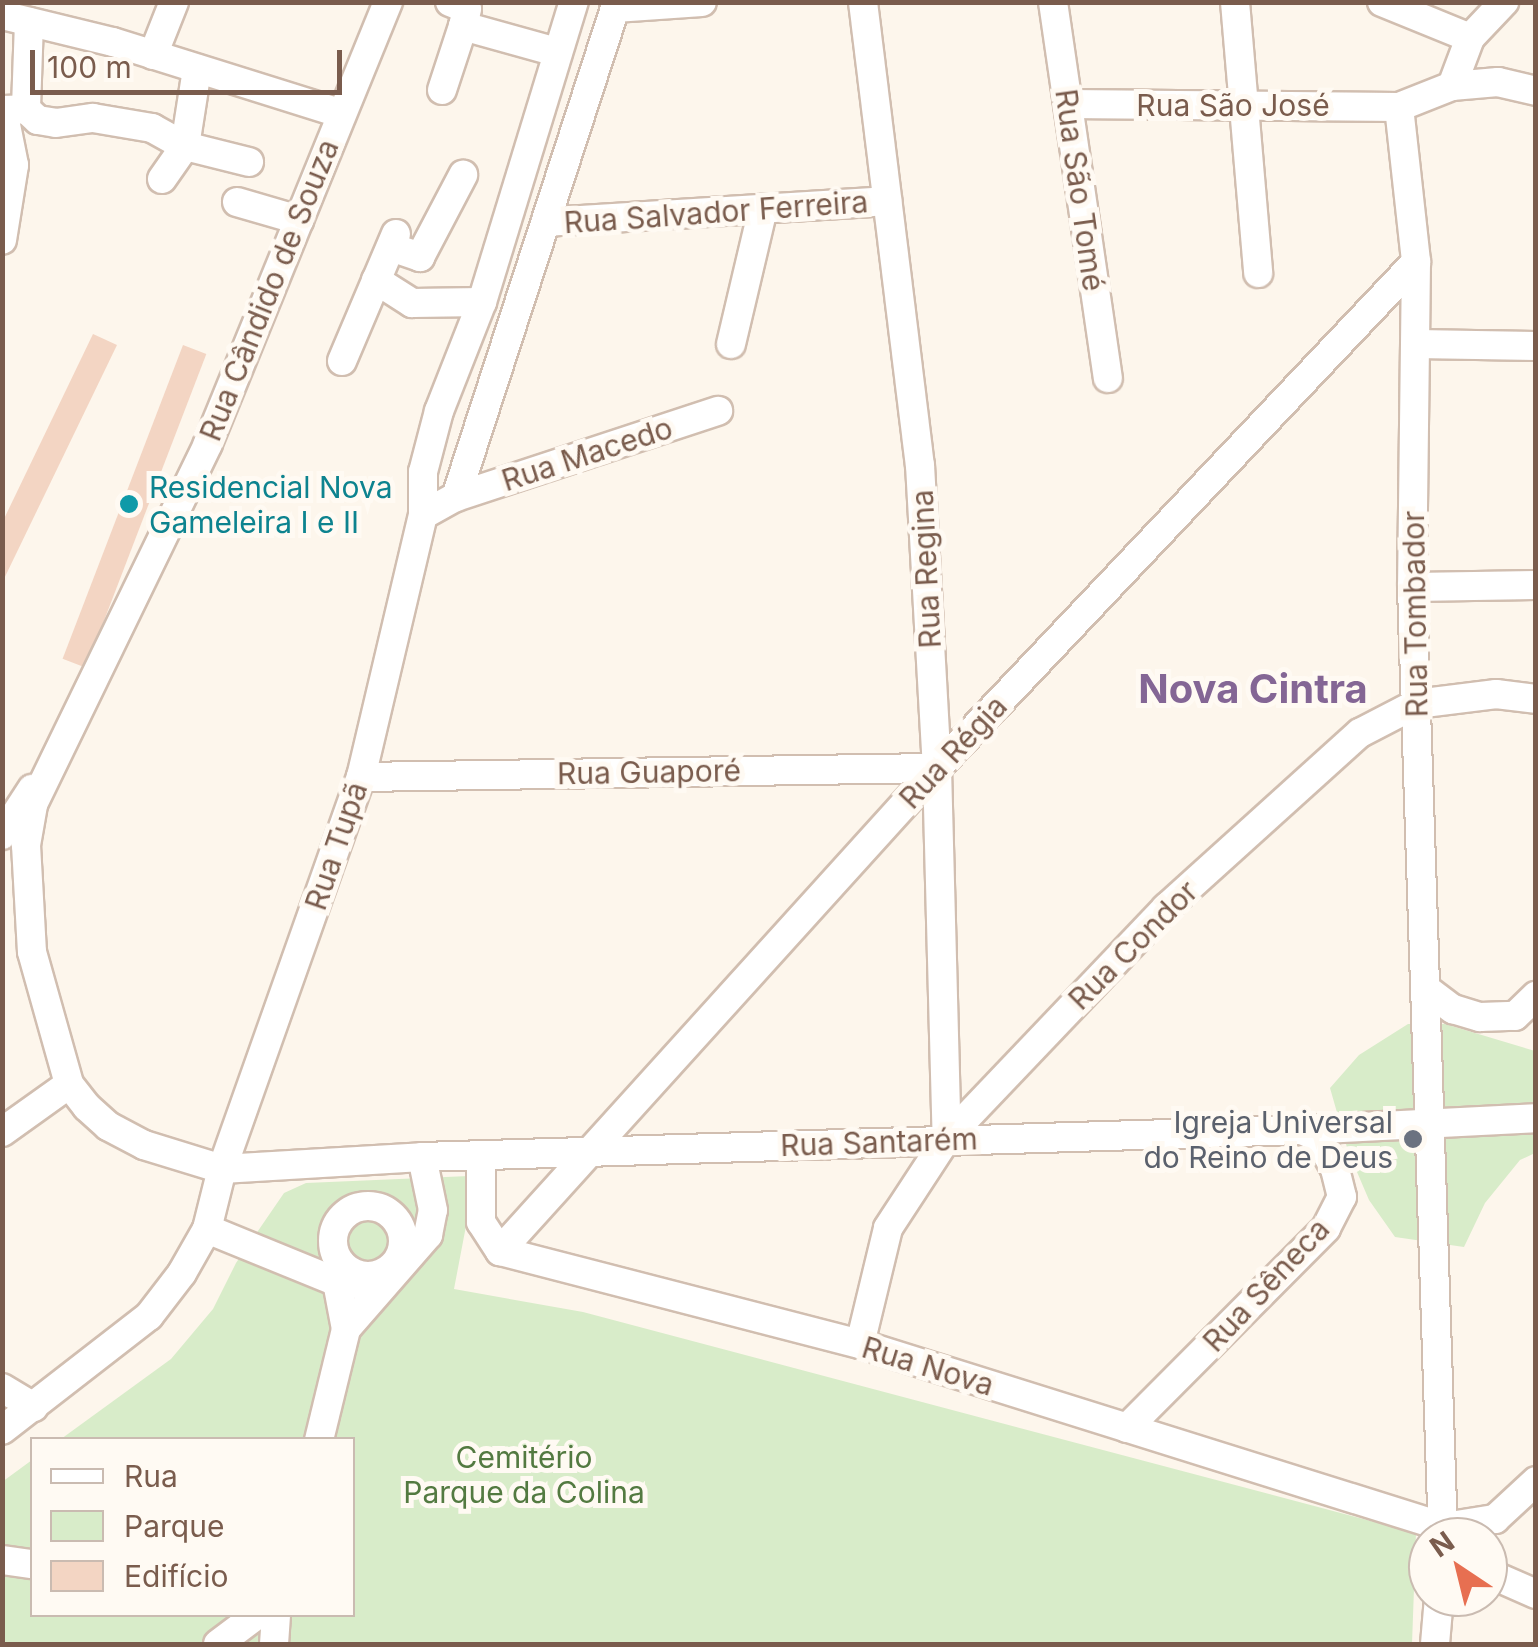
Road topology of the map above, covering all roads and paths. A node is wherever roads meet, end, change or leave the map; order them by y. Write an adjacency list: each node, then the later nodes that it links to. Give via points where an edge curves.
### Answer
1 (174, 2): 15 (street)
2 (388, 2): 24 (street, Rua Cândido de Souza)
3 (574, 2): 14 (street, Rua Tupã)
4 (702, 2): 10 (street)
5 (862, 2): 29 (street, Rua Regina)
6 (1053, 2): 20 (street, Rua São Tomé)
7 (1235, 2): 21 (street)
8 (1382, 2): 13 (street)
9 (1504, 2): 13 (street)
10 (616, 5): 33 (street)
11 (456, 14): 14 (street); 18 (street)
12 (16, 18): 15 (street); 23 (street)
13 (1470, 38): 17 (street)
14 (557, 52): 38 (street, Rua Tupã)
15 (152, 55): 16 (street)
16 (198, 69): 24 (street); 25 (street)
17 (1452, 86): 19 (street, via 1498,82); 22 (street)
18 (442, 90)
19 (1536, 91)
20 (1068, 104): 21 (street, Rua São José); 43 (street, Rua São Tomé)
21 (1246, 105): 22 (street, Rua São José); 36 (street)
22 (1399, 107): 35 (street, Rua Tombador)
23 (26, 109): 25 (street, via 56,124 92,118 152,128); 34 (street, via 3,110 14,165)
24 (339, 113): 32 (street, Rua Cândido de Souza)
25 (185, 146): 26 (street); 28 (street)
26 (249, 162)
27 (463, 176): 37 (street, via 420,257 394,240)
28 (162, 179)
29 (887, 201): 31 (street, Rua Salvador Ferreira); 51 (street, Rua Regina, via 920,465)
30 (237, 202): 32 (street)
31 (762, 209): 33 (street, Rua Salvador Ferreira); 39 (street)
32 (299, 220): 53 (street, Rua Cândido de Souza, via 208,444)
33 (546, 222): 45 (street)
34 (2, 240)
35 (1416, 262): 40 (street, Rua Tombador); 51 (street, Rua Régia)
36 (1258, 273)
37 (376, 280): 38 (street, via 412,303); 42 (street)
38 (482, 302): 46 (street, Rua Tupã, via 439,412 423,472)
39 (731, 344)
40 (1416, 344): 41 (street); 48 (street, Rua Tombador)
41 (1536, 346)
42 (342, 361)
43 (1108, 378)
44 (718, 411): 45 (street, Rua Macedo)
45 (456, 498): 46 (street)
46 (423, 515): 52 (street, Rua Tupã)
47 (1536, 585): 48 (street)
48 (1412, 587): 50 (street, Rua Tombador)
49 (1536, 698): 50 (street, Rua Condor, via 1496,694)
50 (1416, 704): 55 (street, Rua Tombador); 62 (street, Rua Condor, via 1360,733 1166,908)
51 (937, 768): 52 (street, Rua Guaporé); 62 (street, Rua Regina); 63 (street, Rua Régia)
52 (362, 776): 66 (street, Rua Tupã)
53 (41, 782): 54 (street); 57 (street, Rua Cândido de Souza, via 26,845 27,904 32,952)
54 (2, 834)
55 (1426, 989): 56 (street, via 1453,1009 1480,1017 1515,1016); 59 (street, Rua Tombador)
56 (1536, 996)
57 (69, 1084): 61 (street); 66 (street, Rua Cândido de Souza, via 108,1126)
58 (1536, 1118): 59 (street, Rua Santarém)
59 (1431, 1122): 60 (street, Rua Santarém); 79 (street, Rua Tombador)
60 (1302, 1130): 62 (street, Rua Santarém); 75 (street, Rua Sêneca, via 1317,1137 1342,1197 1326,1228)
61 (2, 1132)
62 (947, 1138): 63 (street, Rua Santarém); 72 (street, Rua Condor, via 888,1228)
63 (584, 1155): 65 (street, Rua Santarém); 68 (street, Rua Régia)
64 (422, 1157): 65 (street, Rua Santarém); 66 (street, Rua Santarém); 70 (street, via 433,1210 428,1235)
65 (481, 1158): 68 (street, via 482,1222)
66 (222, 1170): 67 (street, Rua Tupã)
67 (206, 1229): 69 (street); 74 (street, Rua Tupã, via 149,1316)
68 (500, 1251): 72 (street, Rua Nova)
69 (338, 1272): 70 (street); 70 (street, via 332,1240 340,1218 372,1205 394,1216 403,1237); 71 (street)
70 (388, 1278): 71 (street)
71 (346, 1329): 77 (street)
72 (860, 1344): 75 (street, Rua Nova)
73 (2, 1388): 74 (street)
74 (34, 1407): 76 (street, Rua Tupã)
75 (1128, 1428): 81 (street, Rua Nova)
76 (2, 1430)
77 (320, 1437)
78 (1536, 1481): 80 (street)
79 (1444, 1517)
80 (1497, 1517)
81 (1408, 1520)
82 (2, 1560): 83 (street)
83 (30, 1564)
84 (1508, 1582): 85 (street)
85 (1536, 1594)
86 (254, 1617): 89 (street)
87 (276, 1617): 90 (street)
88 (1437, 1617): 91 (street)
89 (218, 1644)
90 (274, 1644)
91 (1435, 1644)

